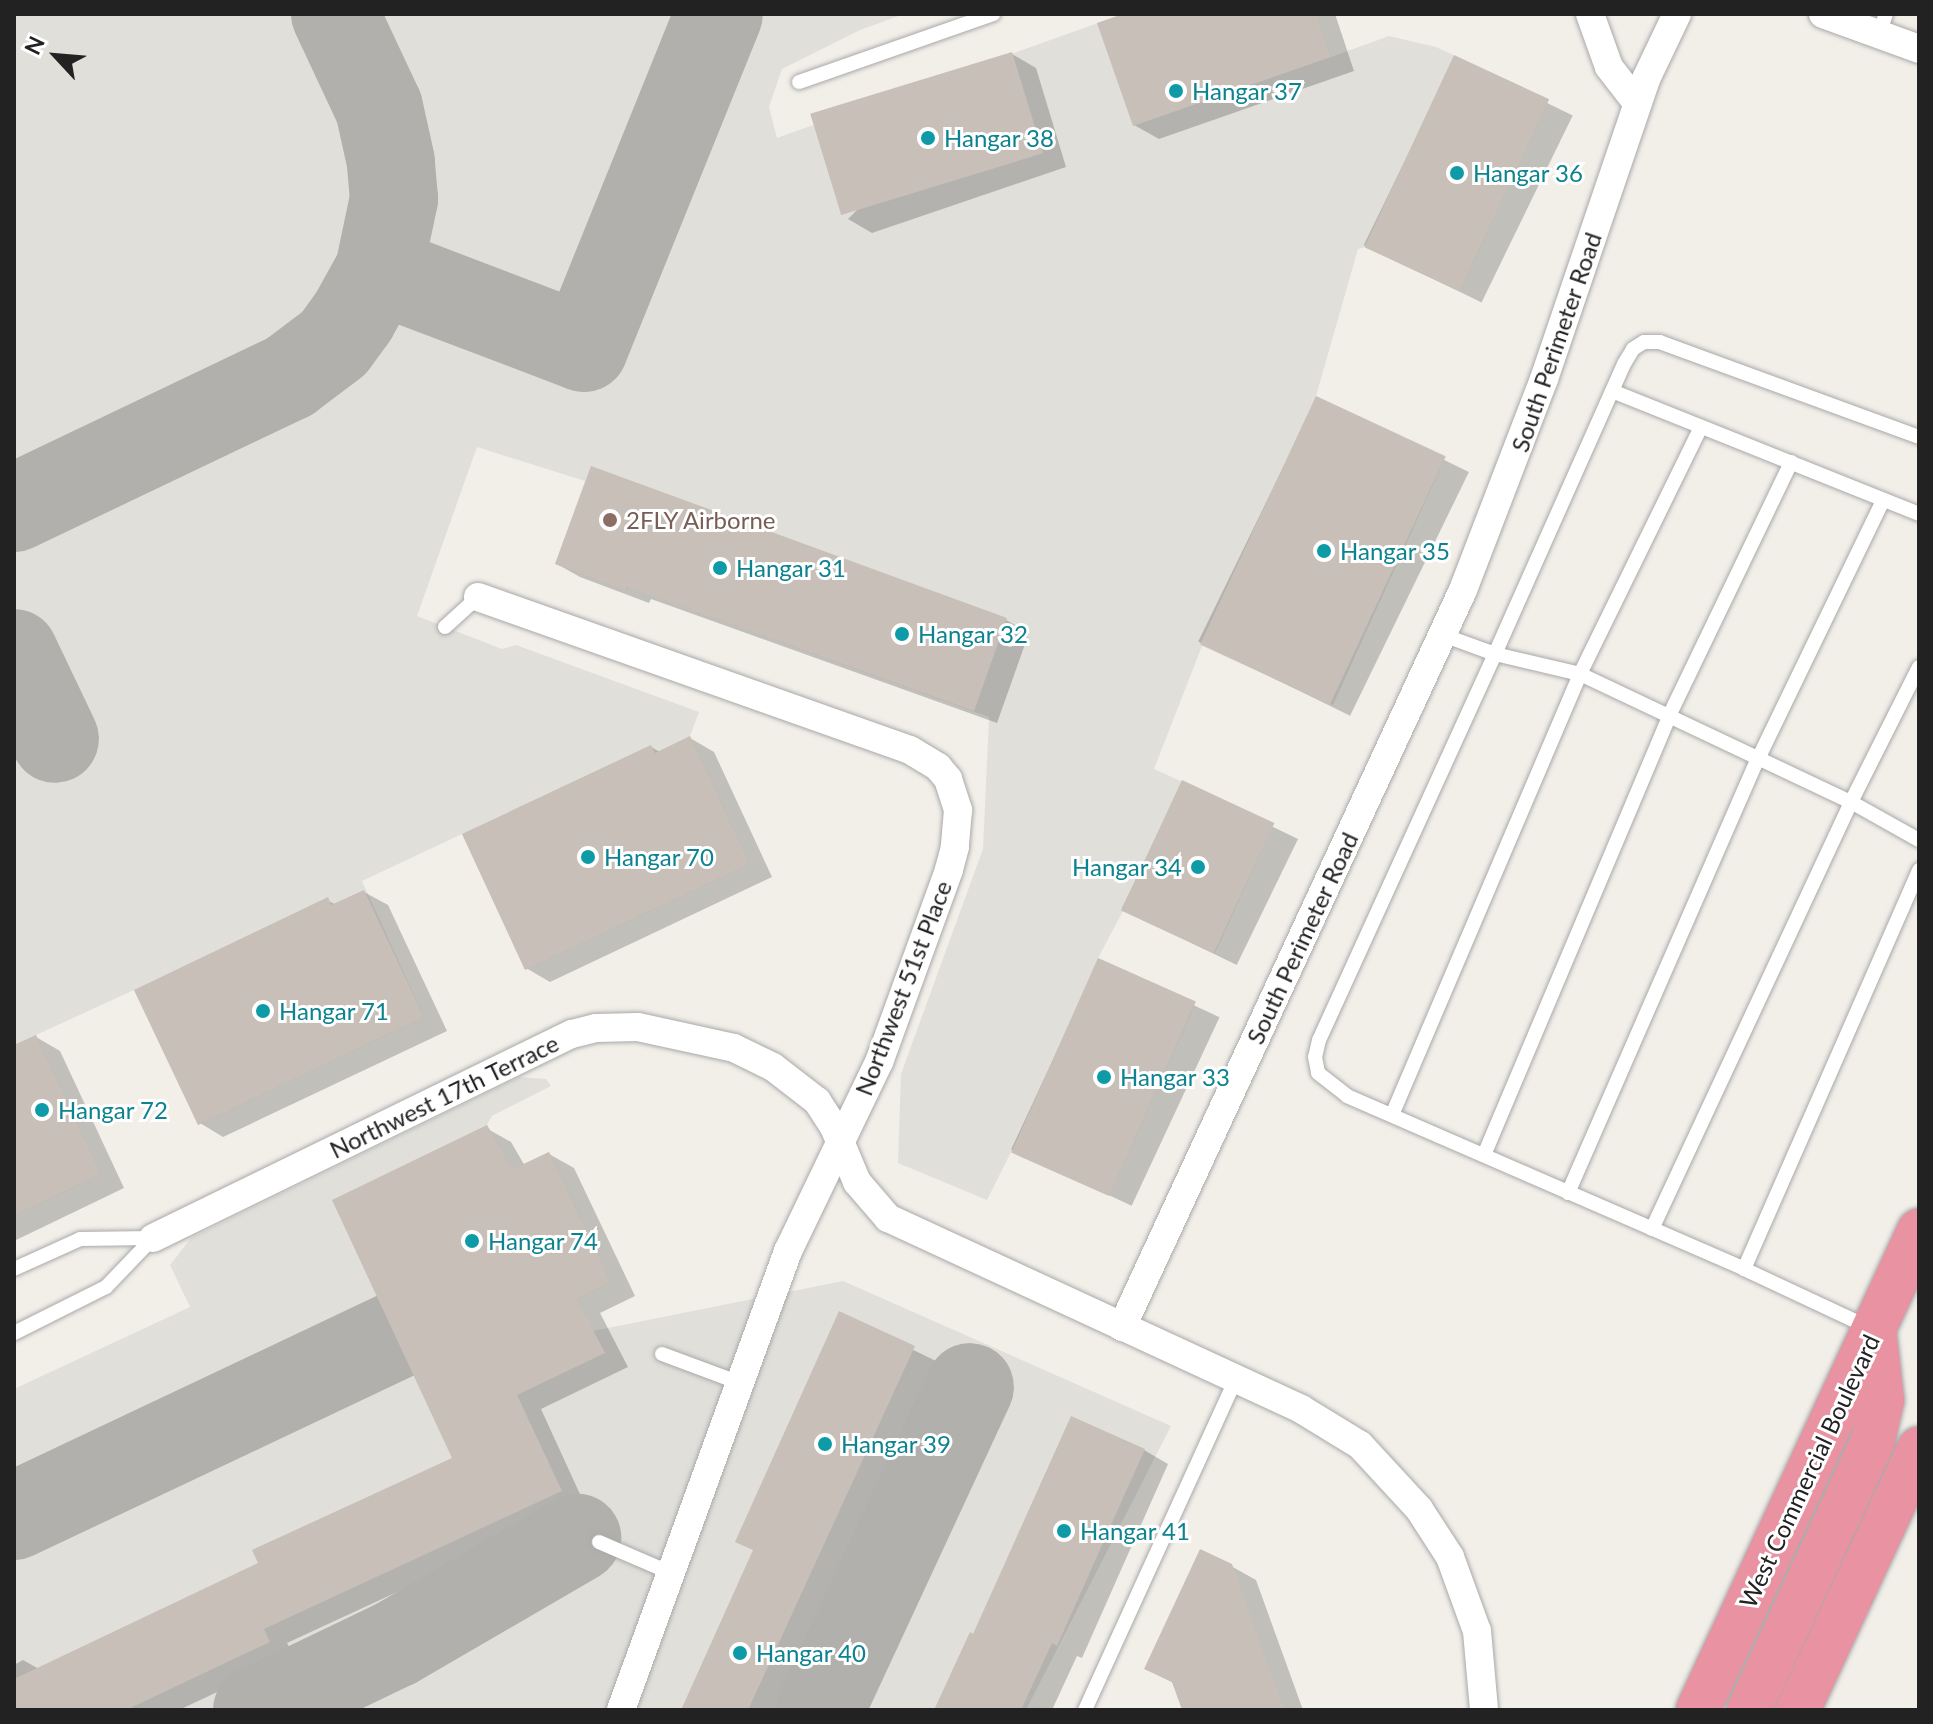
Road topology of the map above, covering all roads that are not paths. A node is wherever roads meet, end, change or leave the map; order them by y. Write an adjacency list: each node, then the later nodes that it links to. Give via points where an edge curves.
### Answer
1 (993, 14): 7 (lane)
2 (1590, 14): 8 (street, via 1609,67)
3 (1677, 14): 8 (street, South Perimeter Road)
4 (1823, 14): 5 (street)
5 (1882, 24): 6 (street)
6 (1919, 49)
7 (799, 82)
8 (1637, 103): 17 (street, South Perimeter Road, via 1517,455)
9 (1612, 391): 10 (lane); 11 (lane, via 1633,349 1644,342 1660,342); 18 (lane)
10 (1701, 427): 12 (lane); 20 (lane)
11 (1919, 437)
12 (1791, 462): 13 (lane); 21 (lane)
13 (1883, 500): 14 (lane); 22 (lane)
14 (1919, 514)
15 (478, 597): 16 (lane); 27 (street, Northwest 51st Place, via 910,750 948,779 958,810 955,847 879,1062)
16 (445, 627)
17 (1443, 635): 18 (lane); 35 (street, South Perimeter Road)
18 (1495, 654): 20 (lane); 26 (lane, via 1315,1057 1318,1073 1330,1085)
19 (1919, 667): 23 (lane)
20 (1580, 674): 21 (lane); 26 (lane)
21 (1669, 716): 22 (lane); 28 (lane)
22 (1758, 759): 23 (lane); 29 (lane)
23 (1851, 802): 24 (lane); 30 (lane)
24 (1919, 840)
25 (1919, 870): 34 (lane)
26 (1392, 1115): 28 (lane)
27 (841, 1141): 32 (street, Northwest 17th Terrace, via 806,1089 755,1056 659,1030 596,1028 530,1052); 35 (street, Northwest 17th Terrace, via 857,1182 888,1218); 40 (street, Northwest 51st Place, via 788,1251)
28 (1484, 1155): 29 (lane)
29 (1568, 1193): 30 (lane)
30 (1652, 1229): 34 (lane)
31 (1919, 1231): 36 (highway, West Commercial Boulevard)
32 (153, 1238): 33 (lane, via 80,1239); 37 (lane, via 106,1287)
33 (14, 1269)
34 (1744, 1269): 36 (lane)
35 (1122, 1327): 39 (street)
36 (1874, 1330): 47 (highway, West Commercial Boulevard); 48 (highway, via 1882,1400 1873,1440)
37 (14, 1333)
38 (662, 1354): 40 (lane)
39 (1236, 1379): 45 (lane); 46 (street, via 1341,1431 1380,1463 1419,1509 1450,1557 1470,1604 1482,1662)
40 (740, 1383): 43 (street, Northwest 51st Place)
41 (1919, 1449): 49 (highway)
42 (599, 1542): 43 (lane)
43 (671, 1573): 44 (street, Northwest 51st Place)
44 (621, 1710)
45 (1085, 1710)
46 (1484, 1710)
47 (1698, 1710)
48 (1749, 1710)
49 (1798, 1710)

